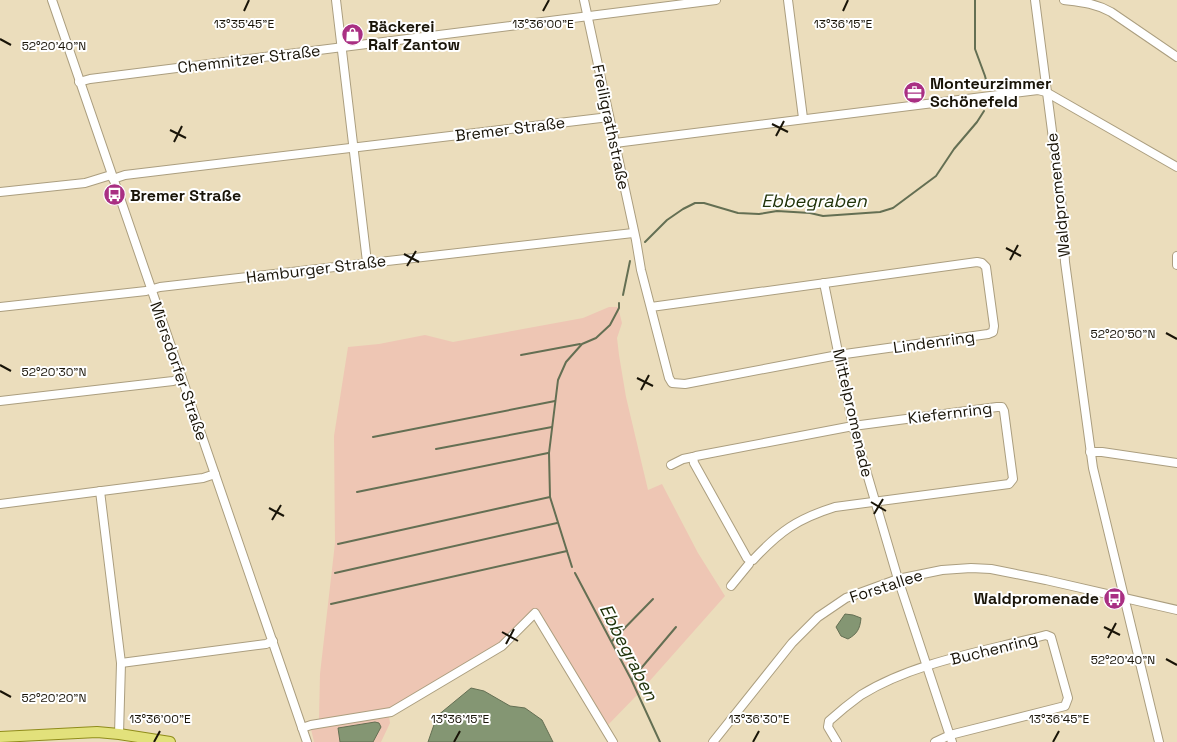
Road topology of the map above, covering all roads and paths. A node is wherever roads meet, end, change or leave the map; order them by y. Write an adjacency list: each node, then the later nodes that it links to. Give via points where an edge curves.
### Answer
1 (52, 0): 11 (street, Miersdorfer Straße)
2 (336, 0): 9 (street)
3 (584, 0): 8 (street, Freiligrathstraße)
4 (716, 0): 8 (street, Chemnitzer Straße)
5 (788, 0): 14 (street)
6 (1034, 0): 12 (street, Waldpromenade)
7 (1064, 0): 10 (street, via 1086,2 1107,9)
8 (588, 16): 9 (street, Chemnitzer Straße); 13 (street, Freiligrathstraße)
9 (342, 48): 11 (street, Chemnitzer Straße); 16 (street)
10 (1177, 57)
11 (79, 82): 18 (street, Miersdorfer Straße)
12 (1046, 92): 14 (street, via 1038,90); 17 (street); 33 (street, Waldpromenade)
13 (609, 117): 15 (street, Freiligrathstraße); 16 (street, Bremer Straße)
14 (803, 118): 15 (street)
15 (615, 143): 20 (street, Freiligrathstraße)
16 (353, 148): 18 (street, Bremer Straße); 23 (street)
17 (1177, 167)
18 (112, 177): 19 (street, Bremer Straße); 26 (street, Miersdorfer Straße)
19 (0, 192)
20 (633, 233): 21 (street, Freiligrathstraße); 23 (street, Hamburger Straße)
21 (638, 255): 28 (street, Lindenring)
22 (1177, 256): 24 (street)
23 (367, 262): 26 (street, Hamburger Straße)
24 (1177, 265)
25 (824, 283): 28 (street, Lindenring); 29 (street, Mittelpromenade); 29 (street, Lindenring, via 977,262 986,267 994,326 992,332)
26 (151, 290): 27 (street, Hamburger Straße); 30 (street, Miersdorfer Straße)
27 (0, 306)
28 (651, 307): 29 (street, Lindenring, via 672,383 685,384)
29 (838, 355): 32 (street, Mittelpromenade)
30 (182, 378): 31 (street); 37 (street, Miersdorfer Straße)
31 (0, 401)
32 (853, 426): 34 (street, Kiefernring); 39 (street, Mittelpromenade); 39 (street, Kiefernring, via 997,407 1004,410 1013,479 1009,484)
33 (1090, 452): 35 (street); 44 (street, Waldpromenade)
34 (693, 457): 36 (street, Kiefernring); 41 (street)
35 (1177, 463)
36 (671, 465)
37 (215, 474): 38 (street); 46 (street, Miersdorfer Straße)
38 (100, 491): 40 (street); 47 (street)
39 (874, 502): 41 (street, Kiefernring, via 835,507 805,518 776,536); 42 (street, Mittelpromenade)
40 (0, 504)
41 (750, 560): 43 (street, Kiefernring)
42 (898, 579): 44 (street, Forstallee, via 942,570 991,569); 48 (street, Mittelpromenade); 57 (street, Forstallee, via 846,598 818,617 792,643)
43 (731, 586)
44 (1123, 597): 45 (street, Forstallee); 60 (street, Waldpromenade)
45 (1177, 610)
46 (273, 642): 47 (street); 49 (street, Miersdorfer Straße)
47 (121, 663): 50 (street)
48 (927, 666): 52 (street, Mittelpromenade); 52 (street, Buchenring, via 1046,635 1053,639 1068,698 1065,706); 58 (street, Buchenring, via 889,680 847,706 827,724)
49 (302, 728): 55 (street, Miersdorfer Straße); 56 (street, via 391,712 502,646 535,613)
50 (119, 734): 51 (main road, via 97,732); 53 (main road)
51 (0, 737)
52 (951, 738): 59 (street, Buchenring)
53 (146, 740): 54 (main road)
54 (170, 742)
55 (307, 742)
56 (613, 742)
57 (713, 742)
58 (837, 742)
59 (935, 742)
60 (1159, 742)

